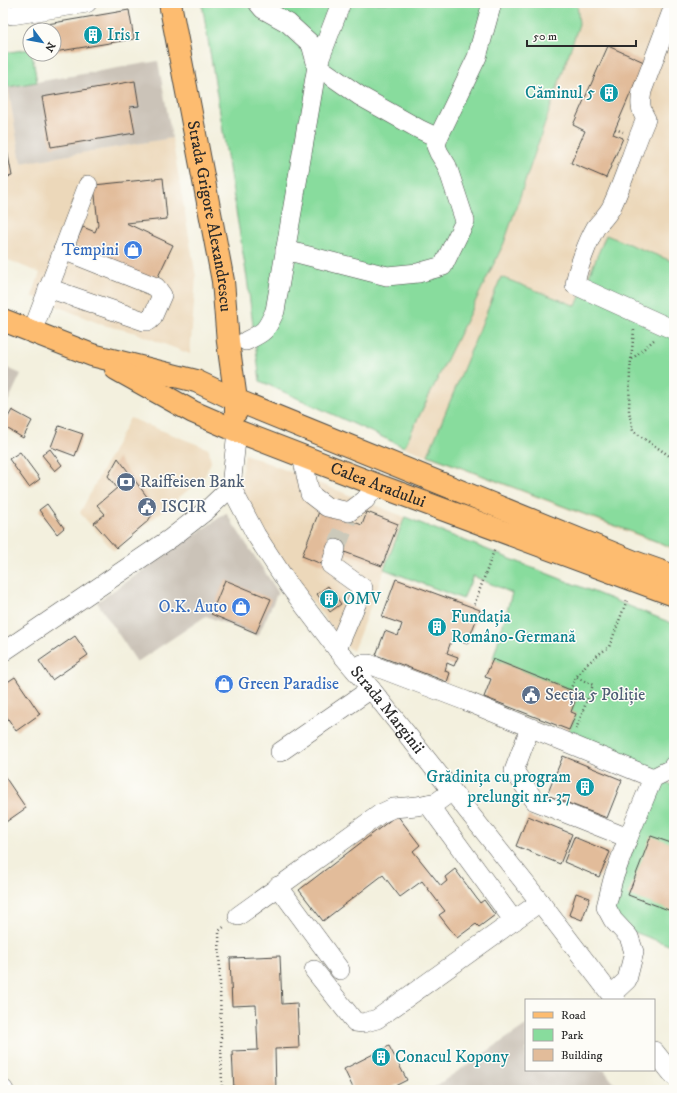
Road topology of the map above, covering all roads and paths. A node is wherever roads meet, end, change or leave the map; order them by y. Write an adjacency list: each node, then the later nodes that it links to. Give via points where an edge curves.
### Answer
1 (87, 3): 7 (street)
2 (170, 3): 21 (main road, Strada Grigore Alexandrescu, via 223,281)
3 (258, 3): 8 (street, via 263,9 288,23 310,44)
4 (341, 3): 8 (street)
5 (492, 3): 9 (street, via 477,58)
6 (674, 6): 14 (street, via 642,91 640,101 646,120 620,187 610,209 596,228 576,275 575,285)
7 (12, 14)
8 (317, 66): 9 (street, via 360,96); 12 (street)
9 (438, 138): 12 (street, via 436,146 447,166 465,221 443,266 418,273 387,276)
10 (88, 185): 11 (street)
11 (63, 250): 13 (street); 13 (street, via 156,287 162,295 152,318 144,321)
12 (285, 250): 18 (street, via 275,311 267,329)
13 (48, 288): 17 (street)
14 (636, 313): 16 (street); 20 (path)
15 (3, 320): 17 (main road, Calea Aradului)
16 (672, 329): 20 (path)
17 (32, 332): 19 (main road, Calea Aradului)
18 (246, 341)
19 (92, 355): 21 (main road, Calea Aradului, via 196,381); 22 (main road, Calea Aradului, via 193,412)
20 (631, 359): 24 (path, via 629,411 633,431)
21 (236, 400): 22 (main road, Strada Grigore Alexandrescu); 29 (main road, Calea Aradului)
22 (237, 431): 23 (main road, Calea Aradului); 26 (street)
23 (302, 456): 25 (main road, Calea Aradului); 25 (street, via 310,494 327,507 348,516)
24 (674, 459)
25 (377, 485): 30 (main road, Calea Aradului)
26 (231, 487): 33 (street, Strada Marginii, via 256,535 290,587); 34 (street, via 171,538)
27 (495, 548): 32 (path)
28 (336, 549): 33 (street, via 331,565 363,588)
29 (674, 576)
30 (674, 595)
31 (627, 600): 36 (path, via 609,647)
32 (473, 608)
33 (337, 649): 35 (street, Strada Marginii)
34 (3, 652)
35 (355, 669): 37 (street, Strada Marginii); 39 (street, via 362,664 369,664)
36 (576, 677): 38 (path); 40 (path, via 593,685)
37 (372, 689): 41 (street); 44 (street, Strada Marginii)
38 (570, 690)
39 (530, 728): 40 (street); 46 (street, via 514,771 535,801)
40 (570, 744): 43 (street)
41 (280, 752)
42 (674, 765): 43 (street)
43 (653, 778): 46 (street)
44 (452, 792): 45 (street, via 437,802); 48 (street, Strada Marginii)
45 (428, 804): 47 (street, via 400,806 380,814); 50 (street)
46 (628, 838): 53 (street, via 606,907 629,937 634,952 627,980)
47 (278, 886): 49 (street); 52 (street)
48 (540, 902): 50 (street); 53 (street, Strada Marginii)
49 (238, 916): 56 (path, via 218,931)
50 (514, 921): 51 (street, via 377,1019 363,1023 355,1022)
51 (314, 970)
52 (340, 970)
53 (613, 997)
54 (655, 1051): 55 (street)
55 (674, 1076)
56 (222, 1090)

